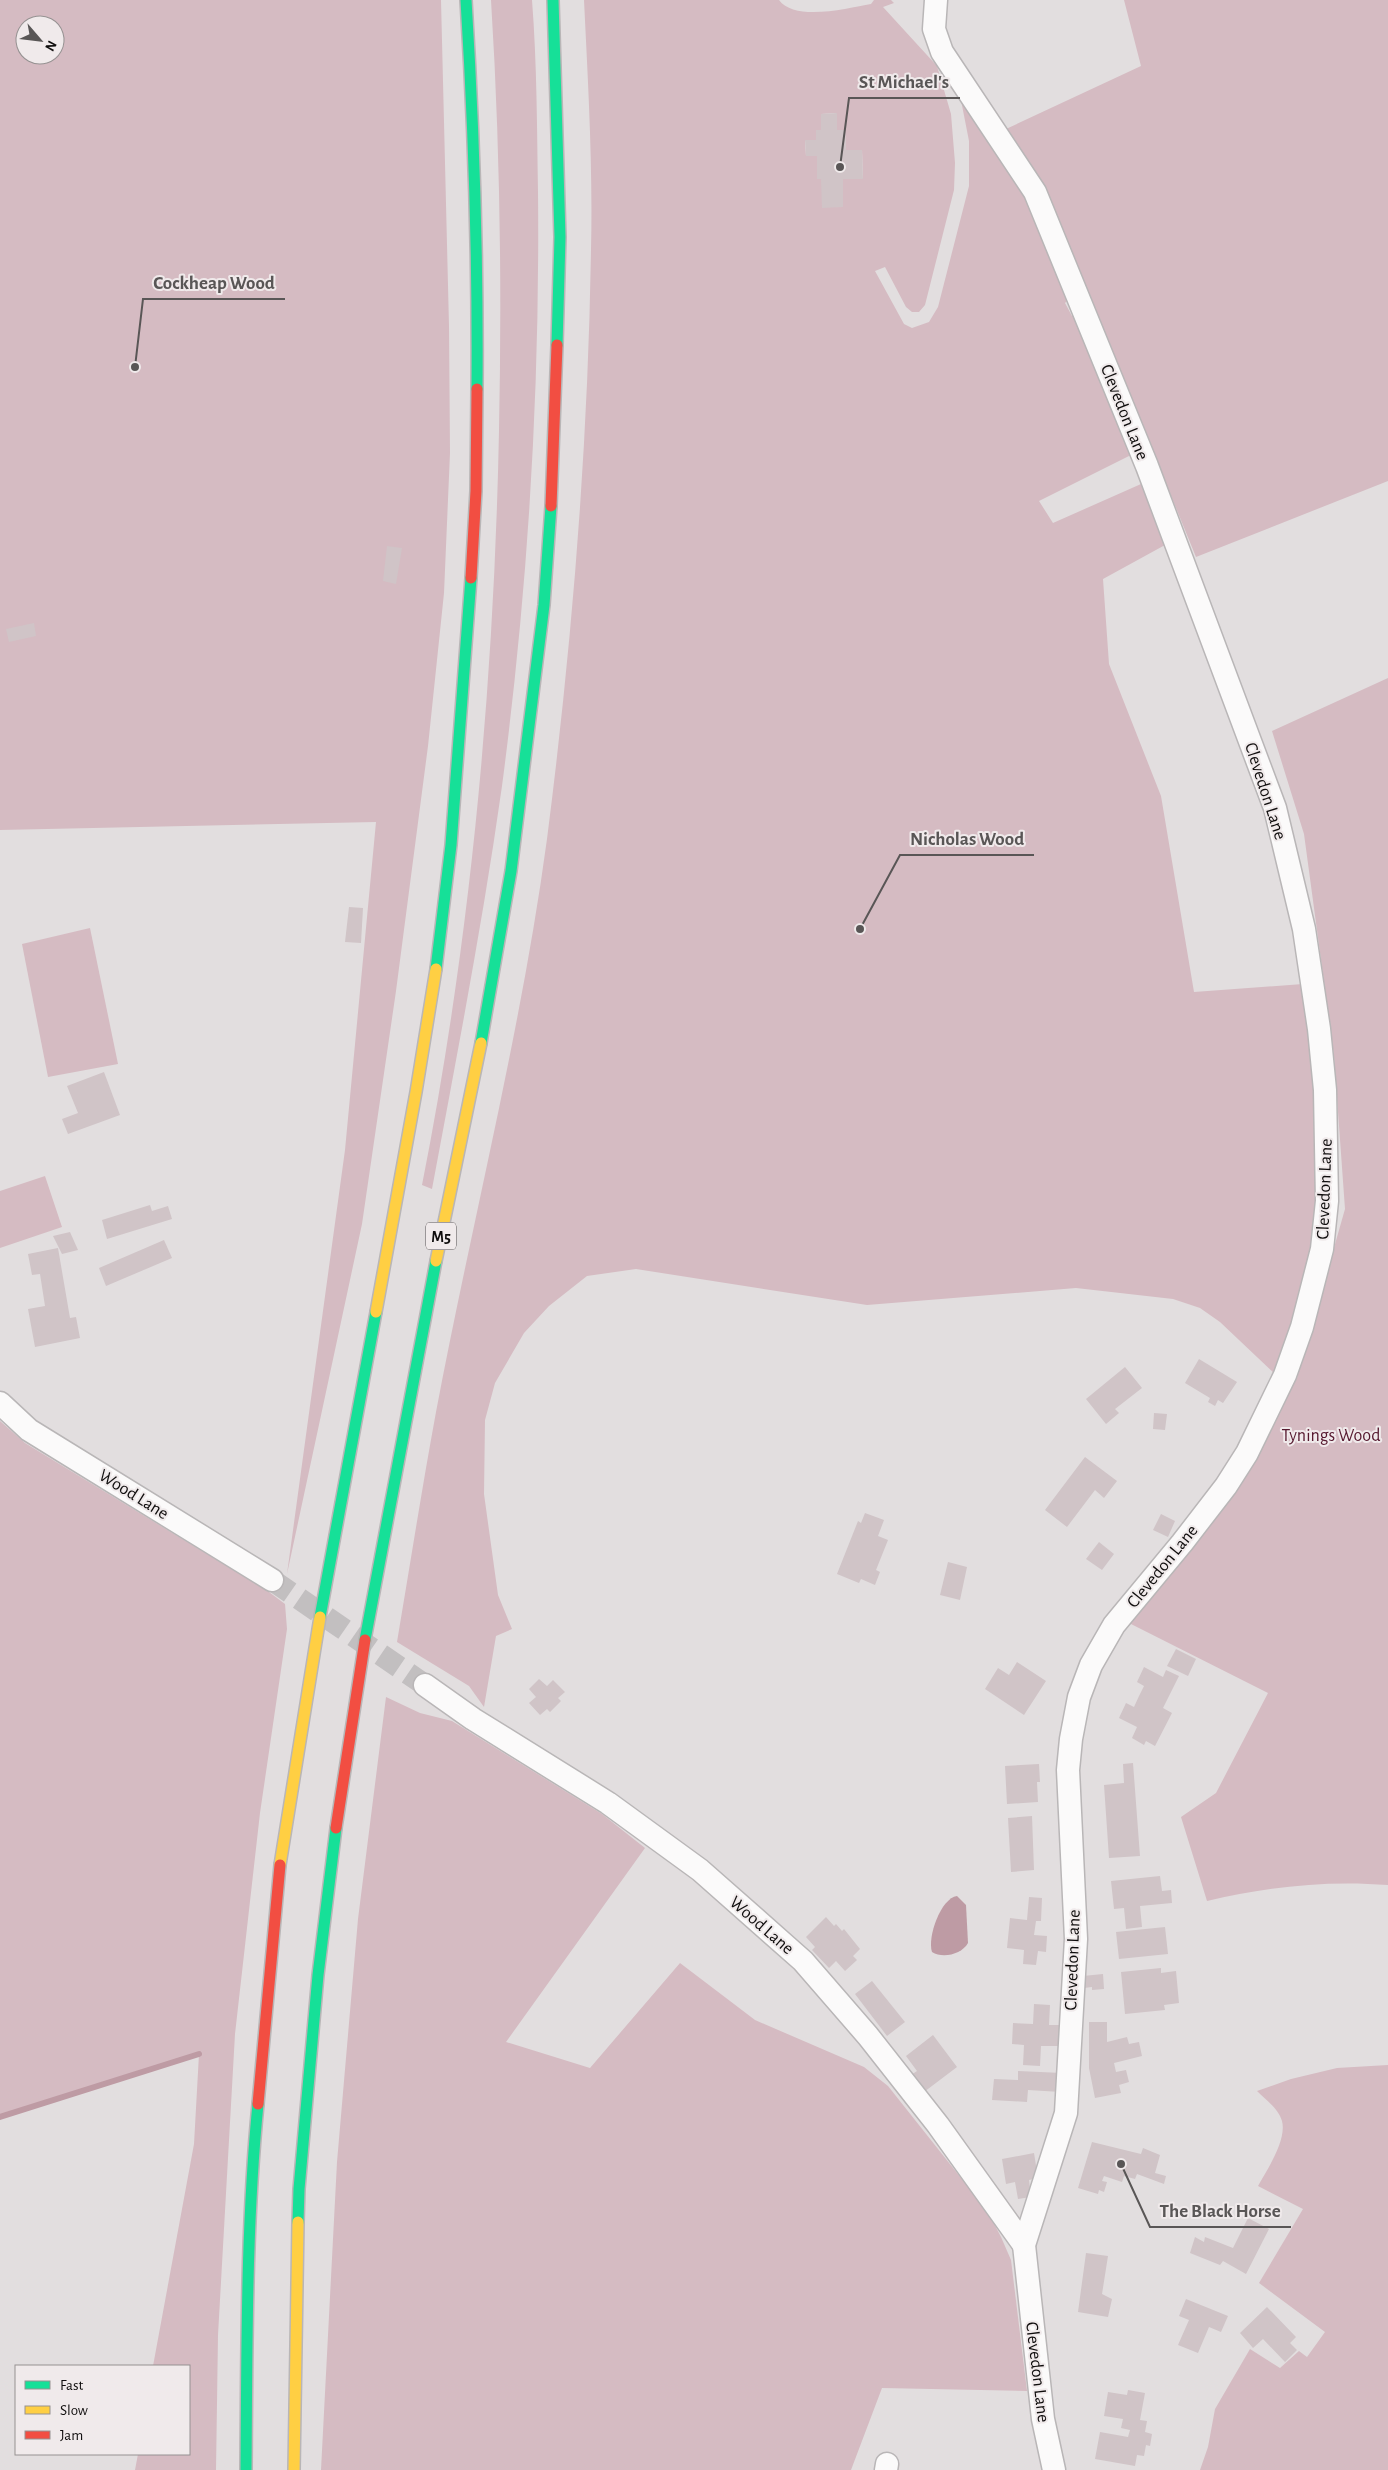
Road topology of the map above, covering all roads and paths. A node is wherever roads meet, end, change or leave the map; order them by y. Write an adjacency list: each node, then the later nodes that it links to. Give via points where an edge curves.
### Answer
1 (466, 0): 8 (highway, via 473,109 478,292 476,491 451,844 416,1092 324,1595 280,1867 251,2177)
2 (553, 0): 9 (highway, M5, via 560,237 554,457 544,606 508,889 356,1689 333,1852 299,2189)
3 (936, 0): 7 (street, Clevedon Lane, via 934,30 942,52 1034,192 1147,466 1275,808 1304,929 1326,1098 1327,1201 1322,1249 1302,1327 1285,1375 1247,1453 1226,1486 1114,1625 1091,1665 1079,1697 1068,1770 1076,1939 1066,2112)
4 (0, 1403): 5 (street, Wood Lane, via 29,1430)
5 (272, 1580)
6 (425, 1684): 7 (street, Wood Lane, via 473,1719 608,1804 692,1864 803,1961 868,2036 938,2125)
7 (1024, 2245): 10 (street, Clevedon Lane, via 1043,2419)
8 (246, 2470)
9 (294, 2470)
10 (1054, 2470)

